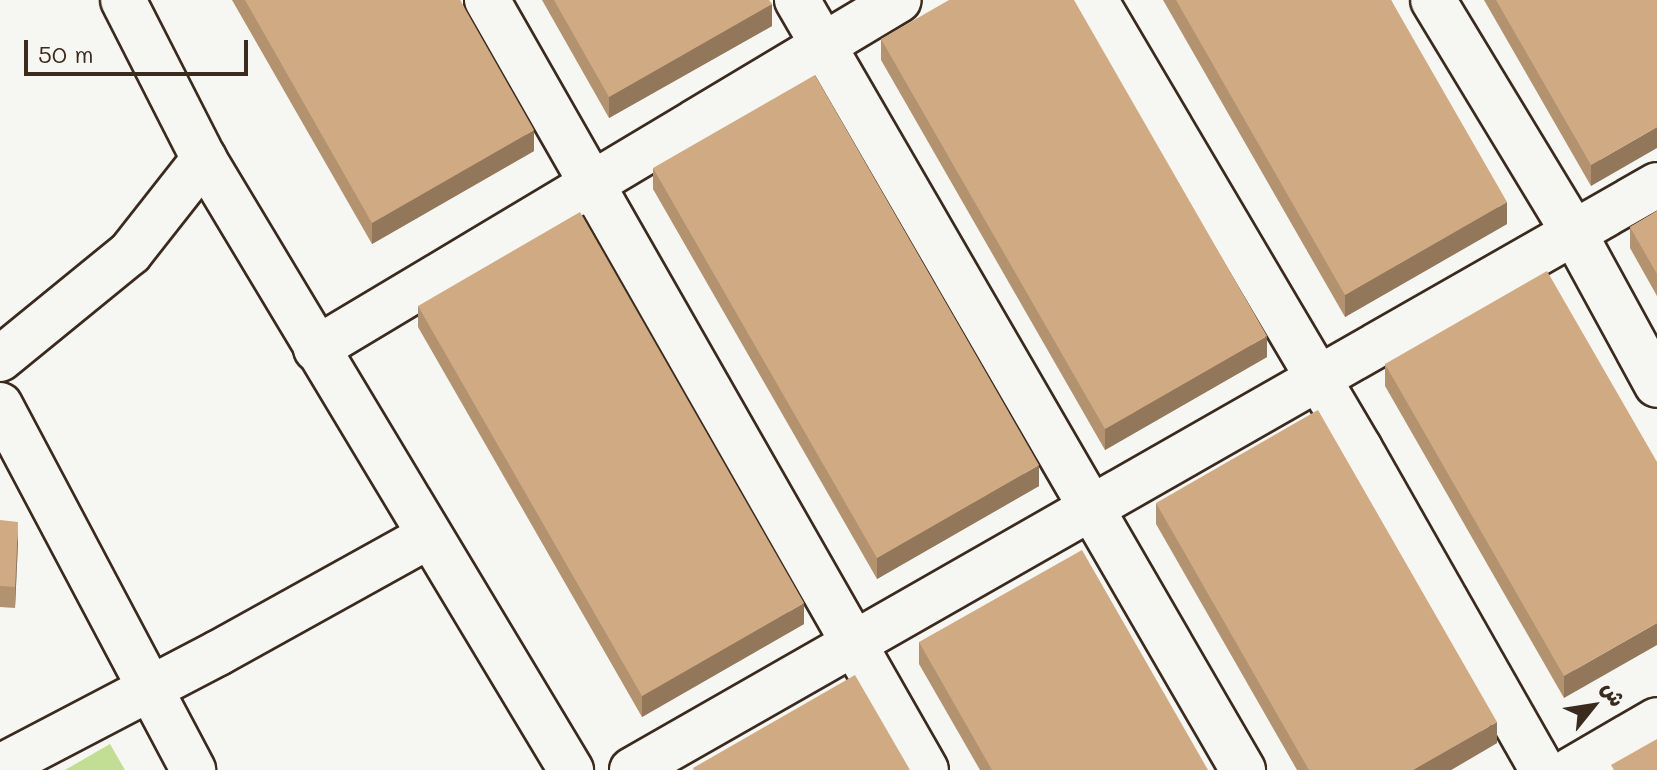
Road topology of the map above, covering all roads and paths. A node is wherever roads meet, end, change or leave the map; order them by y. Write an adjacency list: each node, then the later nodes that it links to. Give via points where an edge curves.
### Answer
1 (123, 0): 8 (street)
2 (487, 0): 9 (street)
3 (797, 0): 7 (street)
4 (899, 0): 7 (street)
5 (1095, 0): 14 (street)
6 (1433, 0): 11 (street)
7 (823, 44): 9 (street); 17 (street)
8 (204, 159): 12 (street); 13 (street, via 130,253)
9 (592, 185): 12 (street); 19 (street)
10 (1657, 185): 11 (street)
11 (1573, 231): 14 (street); 15 (street)
12 (316, 349): 18 (street)
13 (0, 359)
14 (1318, 380): 17 (street); 28 (street)
15 (1657, 385)
16 (0, 405): 20 (street)
17 (1093, 508): 19 (street); 27 (street)
18 (429, 536): 20 (street); 24 (street)
19 (855, 644): 25 (street); 26 (street)
20 (148, 688): 22 (street); 23 (street)
21 (1657, 720): 29 (street)
22 (0, 767)
23 (193, 770)
24 (571, 770)
25 (632, 770)
26 (926, 770)
27 (1243, 770)
28 (1542, 770)
29 (1571, 770)

